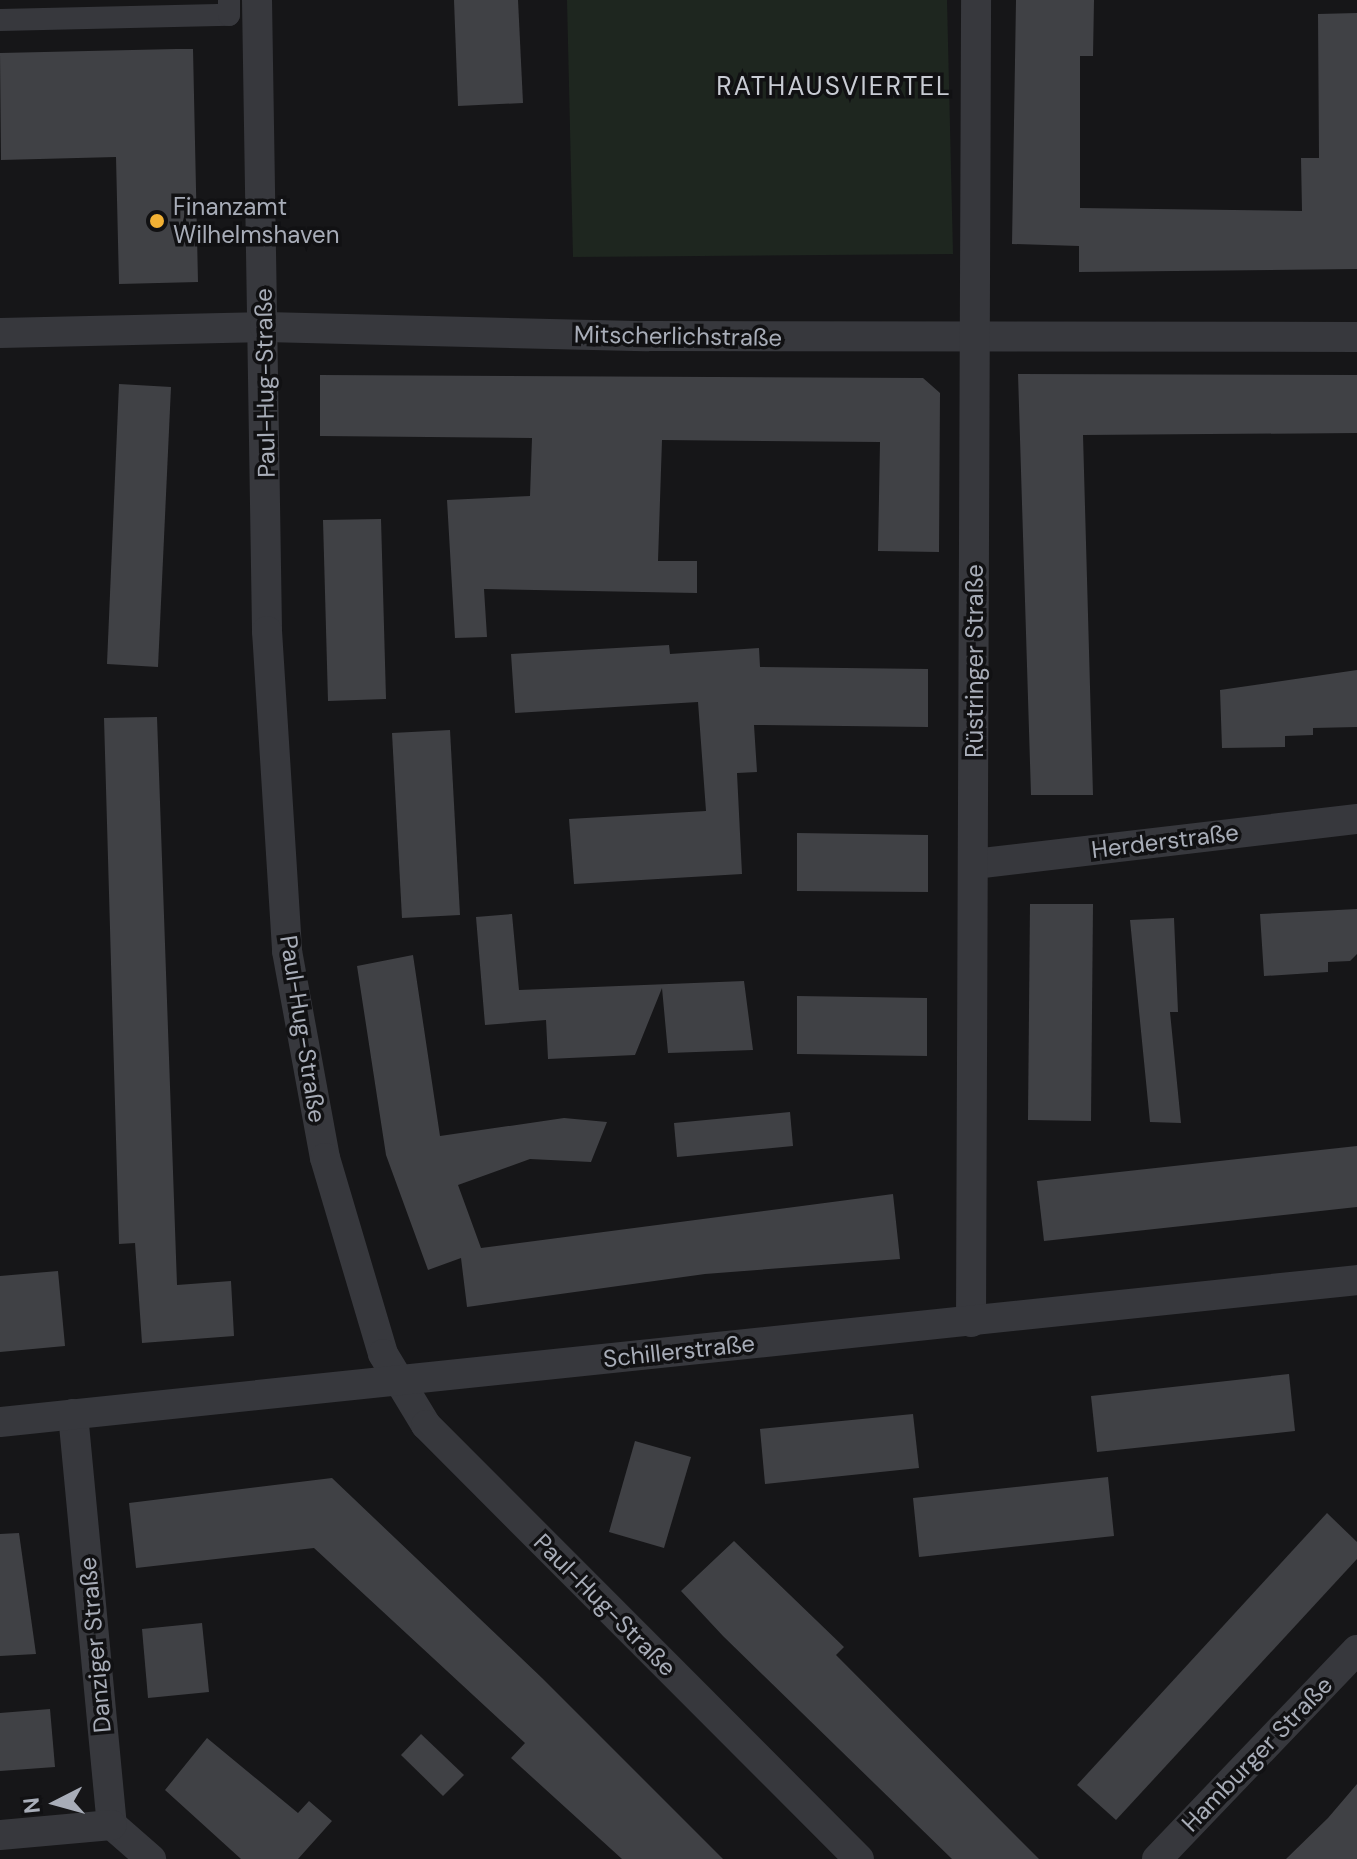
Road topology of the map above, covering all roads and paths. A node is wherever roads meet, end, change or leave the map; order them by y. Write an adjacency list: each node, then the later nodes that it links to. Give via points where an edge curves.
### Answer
1 (229, 0): 4 (street, via 229,15)
2 (257, 0): 5 (street, Paul-Hug-Straße)
3 (976, 0): 8 (street, Rüstringer Straße)
4 (0, 20)
5 (265, 327): 6 (street, Mitscherlichstraße); 8 (street, Mitscherlichstraße); 13 (street, Paul-Hug-Straße, via 267,631 287,951 325,1158)
6 (0, 333)
7 (1357, 337): 8 (street, Mitscherlichstraße)
8 (978, 339): 10 (street, Rüstringer Straße)
9 (1357, 819): 10 (street, Herderstraße)
10 (974, 864): 12 (street, Rüstringer Straße)
11 (1357, 1280): 12 (street, Schillerstraße)
12 (971, 1322): 13 (street, Schillerstraße)
13 (396, 1379): 14 (street, Schillerstraße); 20 (street, Paul-Hug-Straße, via 426,1425)
14 (73, 1414): 15 (street, Schillerstraße); 17 (street, Danziger Straße)
15 (0, 1422)
16 (1357, 1650): 21 (street, Hamburger Straße)
17 (112, 1825): 18 (street); 19 (street)
18 (0, 1835)
19 (151, 1859)
20 (859, 1859)
21 (1157, 1859)

